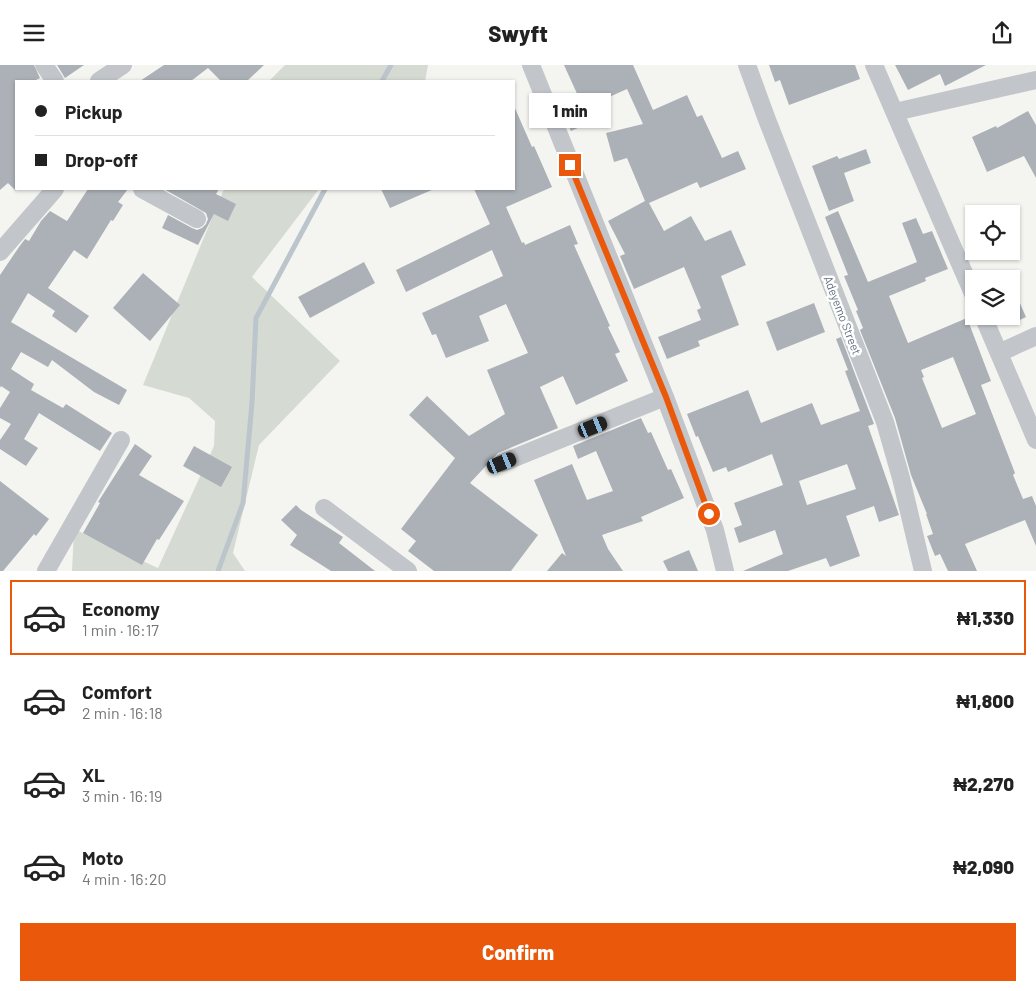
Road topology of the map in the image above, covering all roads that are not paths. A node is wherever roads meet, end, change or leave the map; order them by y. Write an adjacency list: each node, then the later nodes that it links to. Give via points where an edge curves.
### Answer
1 (44, 65): 6 (street)
2 (124, 65): 7 (street)
3 (531, 65): 18 (street)
4 (747, 65): 26 (street, Adeyemo Street, via 885,422)
5 (874, 65): 9 (street)
6 (54, 80)
7 (102, 80)
8 (1036, 80): 9 (street)
9 (895, 112): 14 (street)
10 (54, 190): 13 (street)
11 (144, 190): 12 (street)
12 (197, 219)
13 (0, 252)
14 (965, 275)
15 (986, 325): 17 (street)
16 (1036, 337): 17 (street)
17 (999, 353): 20 (street)
18 (666, 397): 21 (street); 25 (street, via 715,530)
19 (121, 440): 23 (street)
20 (1036, 440)
21 (502, 463)
22 (324, 507): 24 (street)
23 (46, 571)
24 (408, 571)
25 (725, 571)
26 (923, 571)

